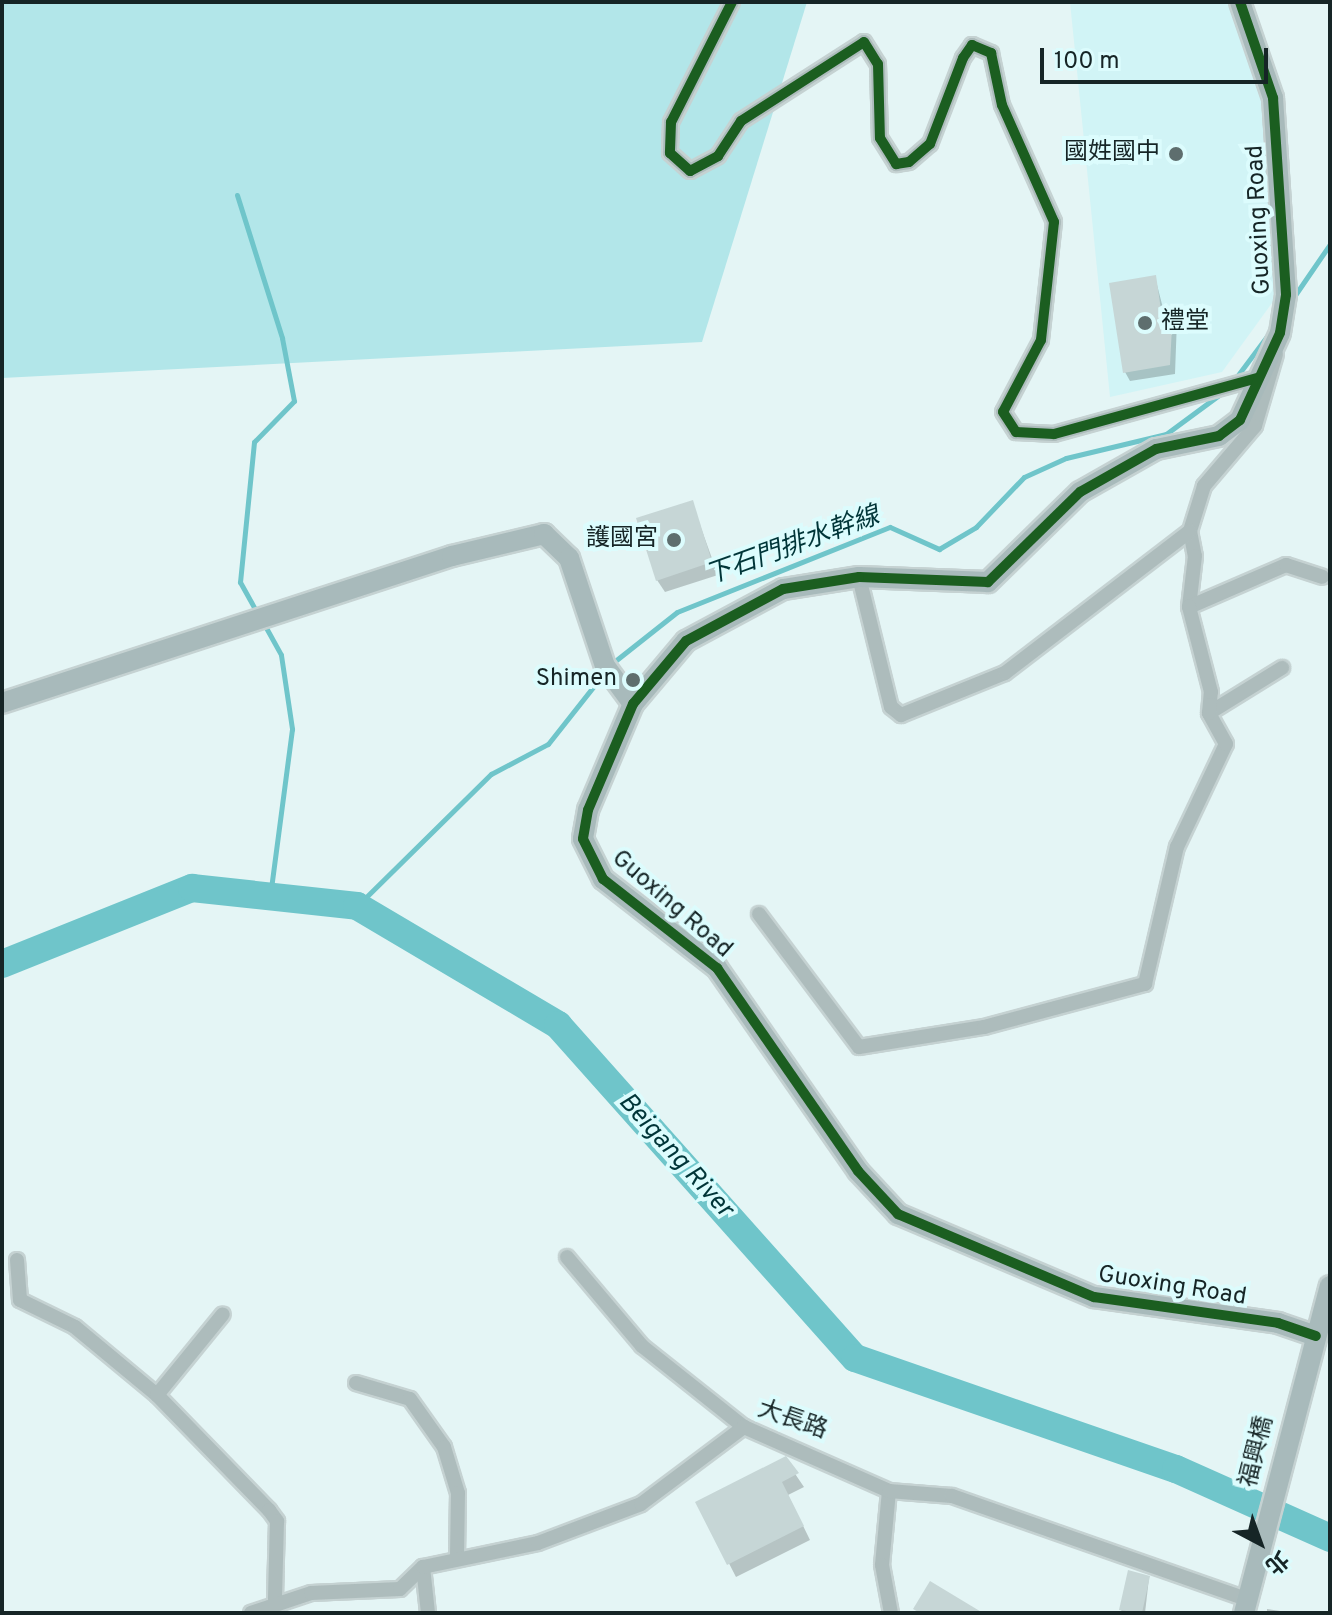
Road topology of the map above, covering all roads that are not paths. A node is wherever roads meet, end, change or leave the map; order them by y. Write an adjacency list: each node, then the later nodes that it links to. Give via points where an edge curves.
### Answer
1 (732, 2): 4 (street, via 673,113 670,153 690,171 718,156 741,121 864,42 878,64 874,114 880,138 896,164 909,162 930,144 972,45 991,53 1002,105 1054,222 1041,340 1003,412 1016,432 1027,438 1083,427 1241,377)
2 (1240, 2): 3 (street, Guoxing Road, via 1273,98 1286,295)
3 (1280, 333): 4 (street, Guoxing Road); 5 (street, via 1270,391 1255,426 1213,468)
4 (1257, 378): 6 (street, Guoxing Road, via 1228,432 1156,449 1080,492 988,582)
5 (1190, 531): 6 (street, via 1005,673 901,715 891,707); 8 (street, via 1195,556)
6 (859, 577): 11 (street, Guoxing Road, via 783,589 740,609 686,641)
7 (1322, 577): 8 (street, via 1286,565)
8 (1189, 607): 12 (street, via 1211,692)
9 (1282, 668): 12 (street)
10 (2, 703): 11 (street, via 465,552 544,534 569,558 605,666)
11 (633, 704): 18 (street, Guoxing Road, via 588,810 587,855 603,879 717,968 878,1197 969,1250 1094,1297 1278,1323)
12 (1209, 713): 13 (street, via 1226,744 1177,847 1152,971 1134,989 984,1027 859,1047)
13 (759, 914)
14 (567, 1257): 21 (street, via 642,1346)
15 (17, 1260): 20 (street, via 20,1300 75,1327)
16 (1330, 1286): 18 (street)
17 (223, 1314): 20 (street)
18 (1316, 1336): 25 (street, 福興橋)
19 (356, 1383): 23 (street, via 410,1399 444,1447 458,1493)
20 (157, 1395): 26 (street, via 277,1521)
21 (744, 1427): 22 (street, 大長路); 23 (street, 大長路, via 641,1504 538,1543)
22 (889, 1491): 27 (street, 大長路, via 952,1496); 30 (street, via 882,1565)
23 (457, 1555): 24 (street, 大長路)
24 (423, 1567): 26 (street, 大長路, via 400,1589); 29 (street)
25 (1255, 1571): 27 (street, 大長路)
26 (275, 1599): 28 (street, 大長路)
27 (1245, 1606)
28 (251, 1613)
29 (428, 1613)
30 (891, 1613)

